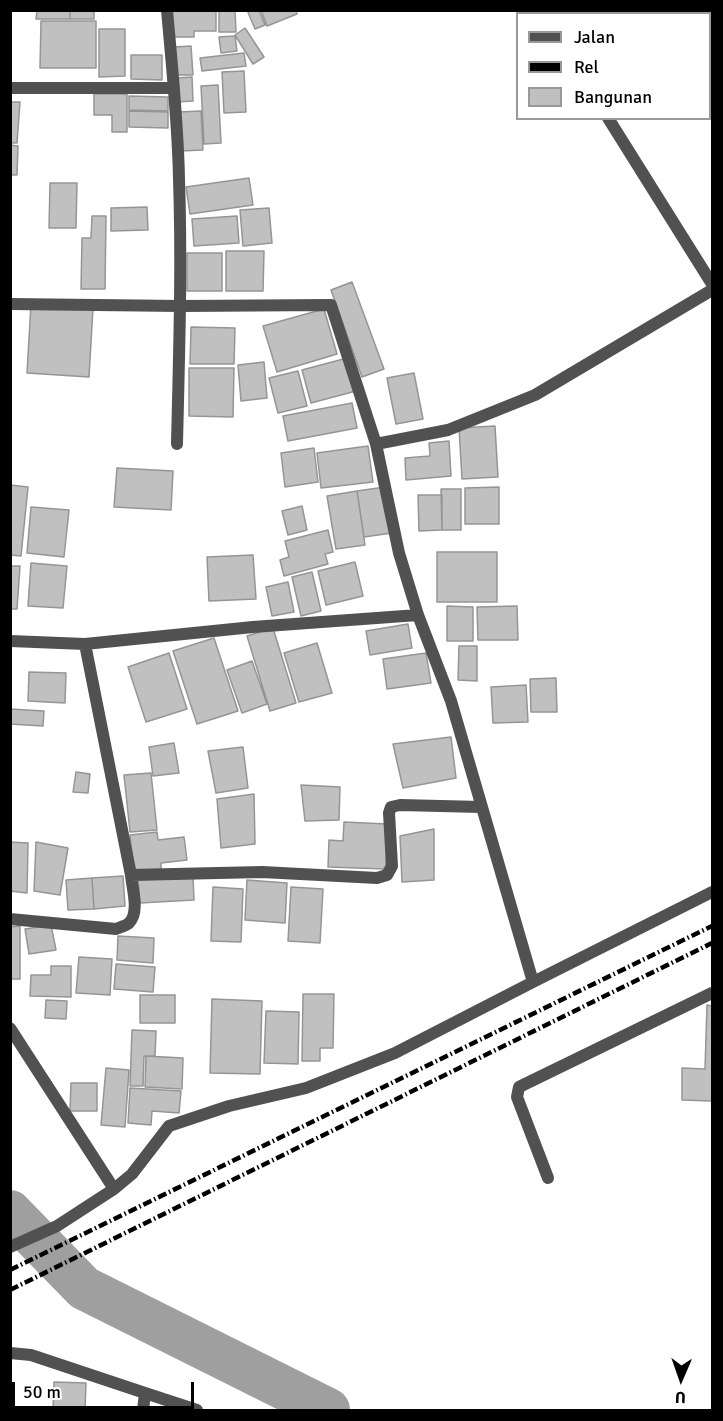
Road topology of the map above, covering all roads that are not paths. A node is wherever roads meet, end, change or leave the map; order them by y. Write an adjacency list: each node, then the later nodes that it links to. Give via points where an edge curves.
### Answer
1 (167, 10): 3 (street)
2 (10, 88): 3 (street)
3 (174, 88): 8 (street)
4 (609, 120): 5 (street)
5 (712, 284)
6 (712, 290): 10 (street, via 535,395 448,430)
7 (10, 304): 8 (street)
8 (181, 306): 9 (street); 10 (street, via 331,305)
9 (177, 444)
10 (376, 444): 11 (street, via 399,553)
11 (418, 615): 13 (street); 14 (street, via 451,701)
12 (10, 641): 13 (street)
13 (85, 644): 15 (street)
14 (481, 807): 15 (street, via 391,807 392,866 387,875 376,878 262,872); 18 (street)
15 (131, 875): 17 (street, via 133,917 116,929)
16 (712, 892): 18 (street)
17 (10, 919)
18 (532, 982): 22 (street, via 395,1053 317,1084 169,1126 132,1174)
19 (712, 993): 21 (street, via 519,1088 516,1097)
20 (10, 1028): 22 (street)
21 (548, 1178)
22 (114, 1189): 23 (street, via 57,1226)
23 (10, 1247)
24 (10, 1353): 25 (street, via 31,1355)
25 (144, 1393): 26 (street); 27 (street)
26 (143, 1410)
27 (197, 1410)

